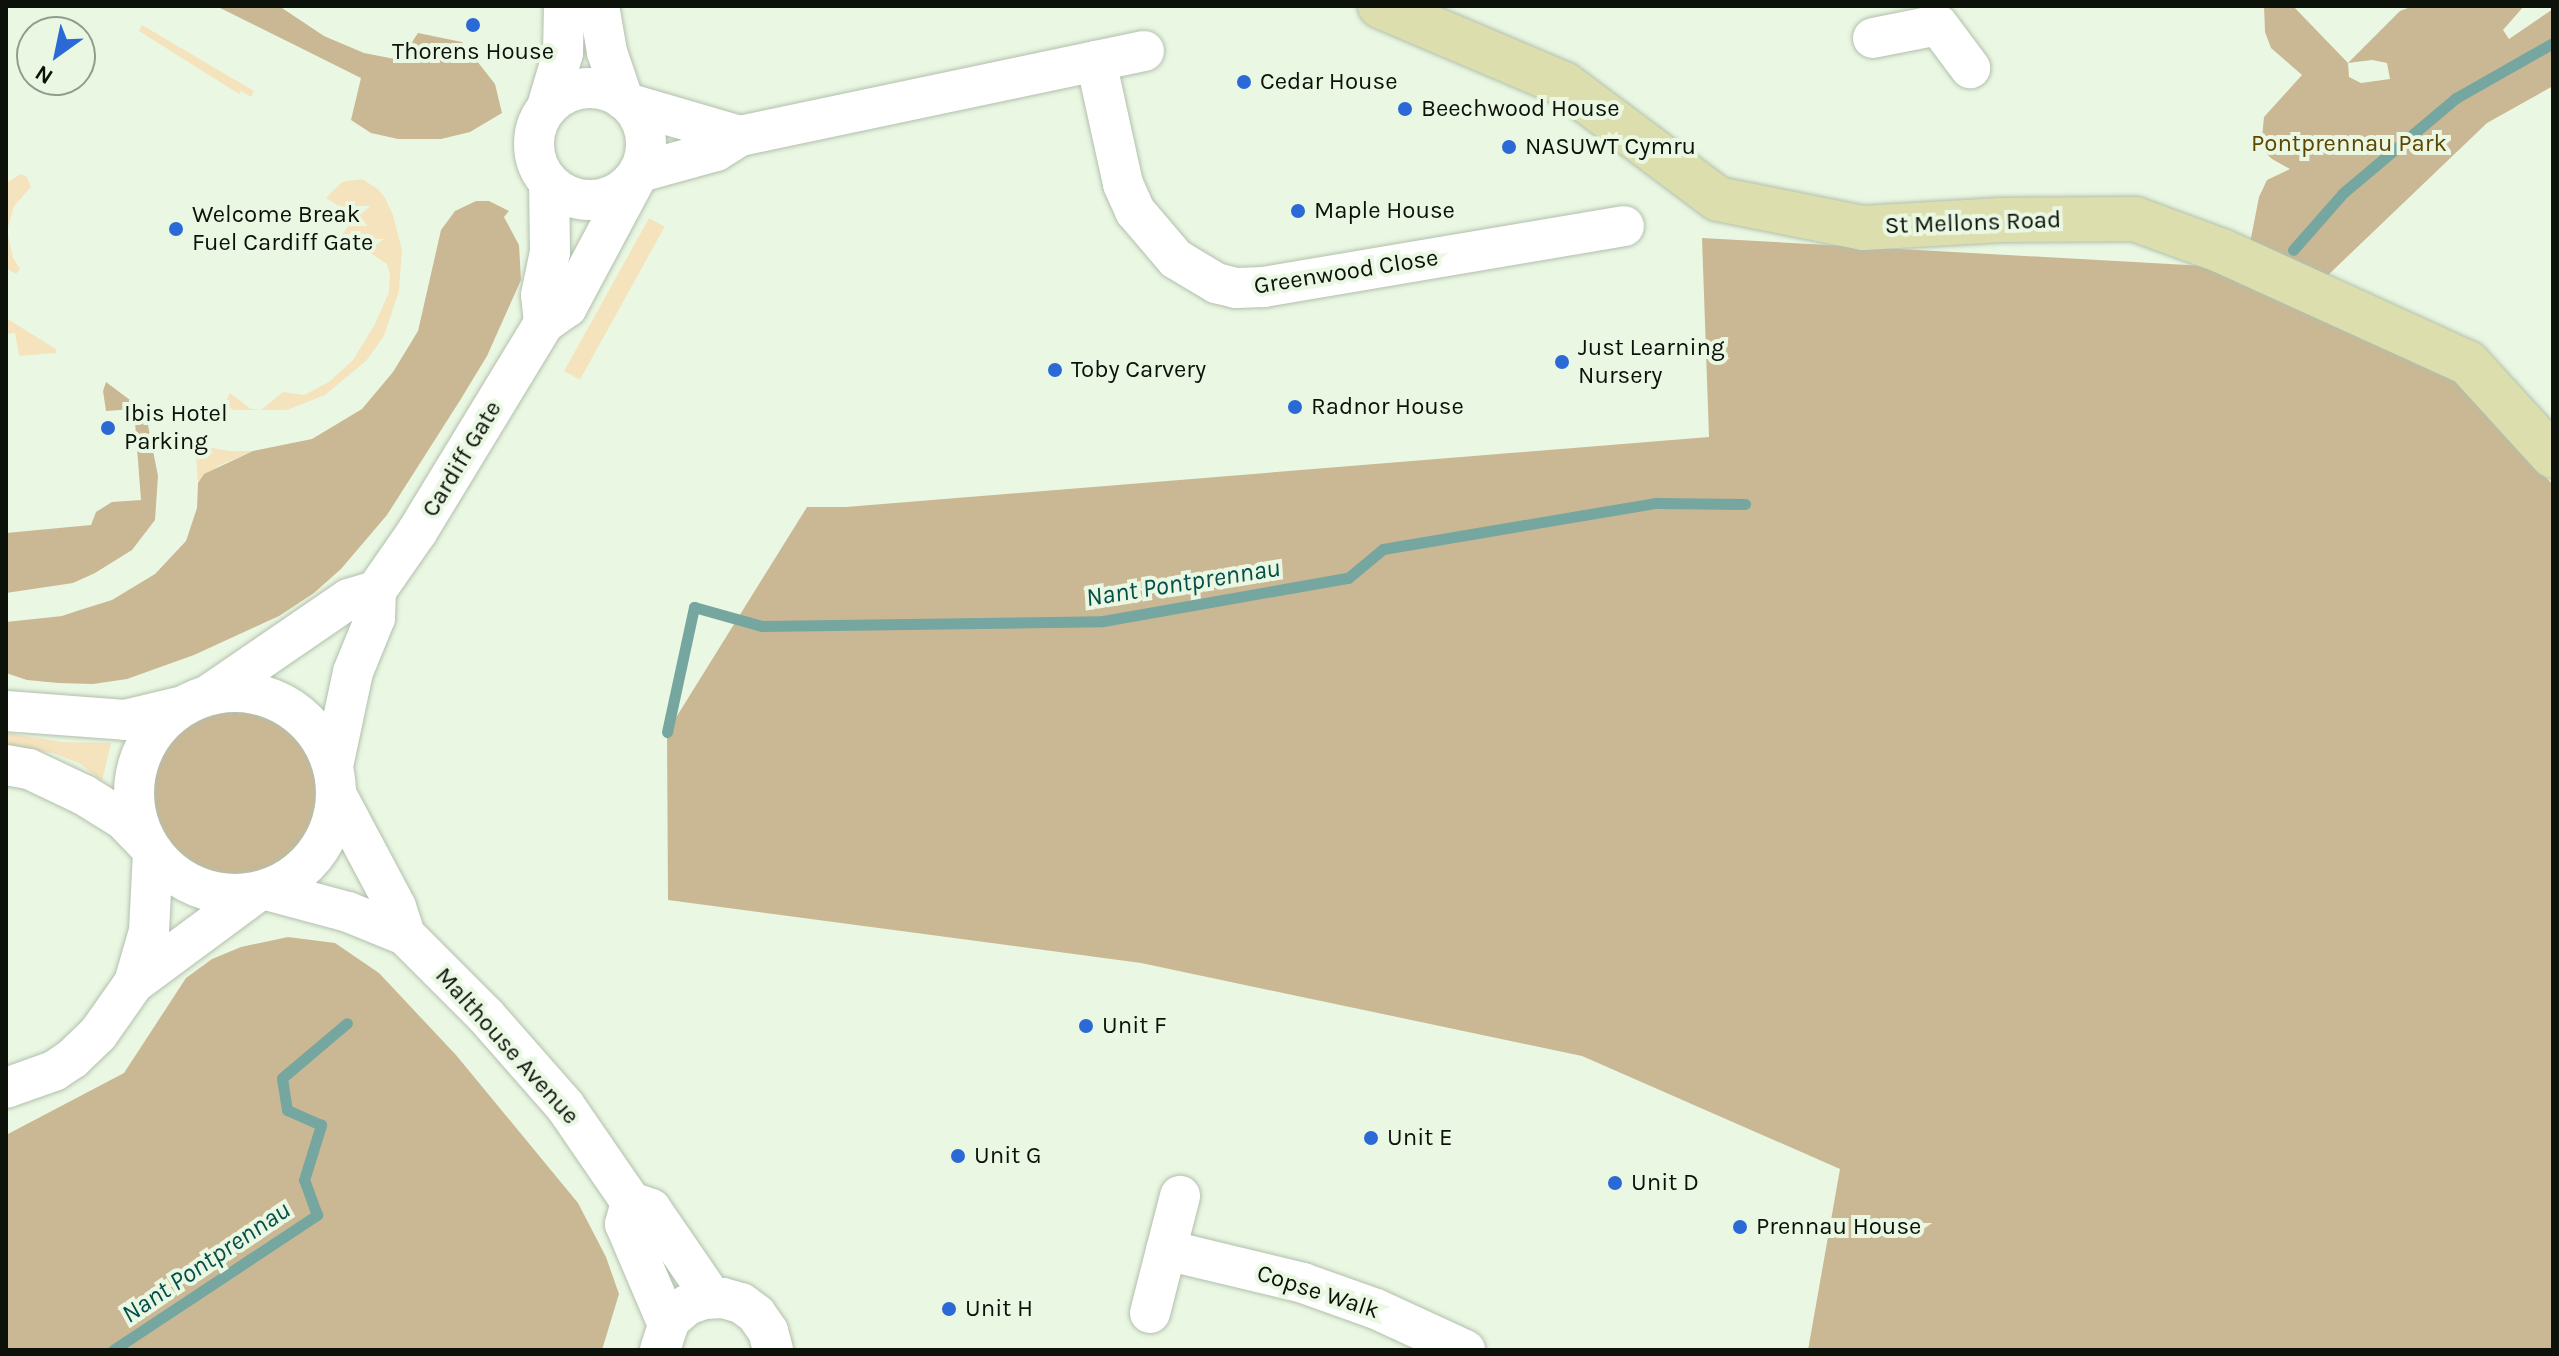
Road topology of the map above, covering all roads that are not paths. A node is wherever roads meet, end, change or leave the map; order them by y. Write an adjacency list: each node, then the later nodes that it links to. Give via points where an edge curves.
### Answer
1 (564, 6): 10 (street, via 563,53)
2 (599, 6): 9 (street, Cardiff Gate, via 607,52)
3 (1380, 6): 16 (main road, St Mellons Road, via 1564,84 1718,199 1863,228 2135,219 2222,251 2468,363)
4 (1942, 16): 5 (street); 8 (street)
5 (1873, 38)
6 (1144, 51): 7 (street)
7 (1096, 61): 11 (street); 14 (street, Greenwood Close, via 1123,184 1135,211 1176,259 1216,283 1264,287)
8 (1970, 68)
9 (627, 102): 10 (street, via 603,90 581,88); 11 (street); 12 (street, Cardiff Gate, via 639,115 646,137)
10 (547, 107): 13 (street, via 537,128 535,152)
11 (740, 136): 12 (street, via 716,151)
12 (638, 174): 13 (street, via 621,191 600,200 570,196); 15 (street, Cardiff Gate, via 567,307)
13 (549, 183): 15 (street)
14 (1624, 226)
15 (544, 323): 17 (street, Cardiff Gate)
16 (2553, 456)
17 (376, 591): 18 (street, via 349,599); 21 (street, Cardiff Gate, via 375,618 353,672)
18 (195, 701): 19 (street, via 125,720); 21 (street, via 255,693 286,705 312,727); 22 (street, via 154,731 140,756 133,784 136,815)
19 (6, 711)
20 (6, 765): 22 (street, via 29,769 84,795 124,820)
21 (335, 780): 23 (street, Cardiff Gate, via 333,818 319,849 294,875); 24 (street, Malthouse Avenue)
22 (150, 848): 23 (street, via 186,882 220,893); 25 (street, via 151,921)
23 (261, 891): 24 (street, Malthouse Avenue, via 348,912); 25 (street, Cardiff Gate)
24 (405, 935): 28 (street, Malthouse Avenue, via 565,1106)
25 (134, 983): 26 (street, via 79,1054 54,1071)
26 (6, 1088)
27 (1180, 1196): 29 (street)
28 (631, 1202): 30 (street, Malthouse Avenue, via 651,1209); 32 (street, via 625,1224)
29 (1166, 1250): 31 (street); 34 (street, Copse Walk, via 1303,1283)
30 (712, 1298): 32 (street, via 687,1305); 33 (street, via 741,1303 756,1314)
31 (1150, 1313)
32 (664, 1337)
33 (773, 1350)
34 (1465, 1350)

